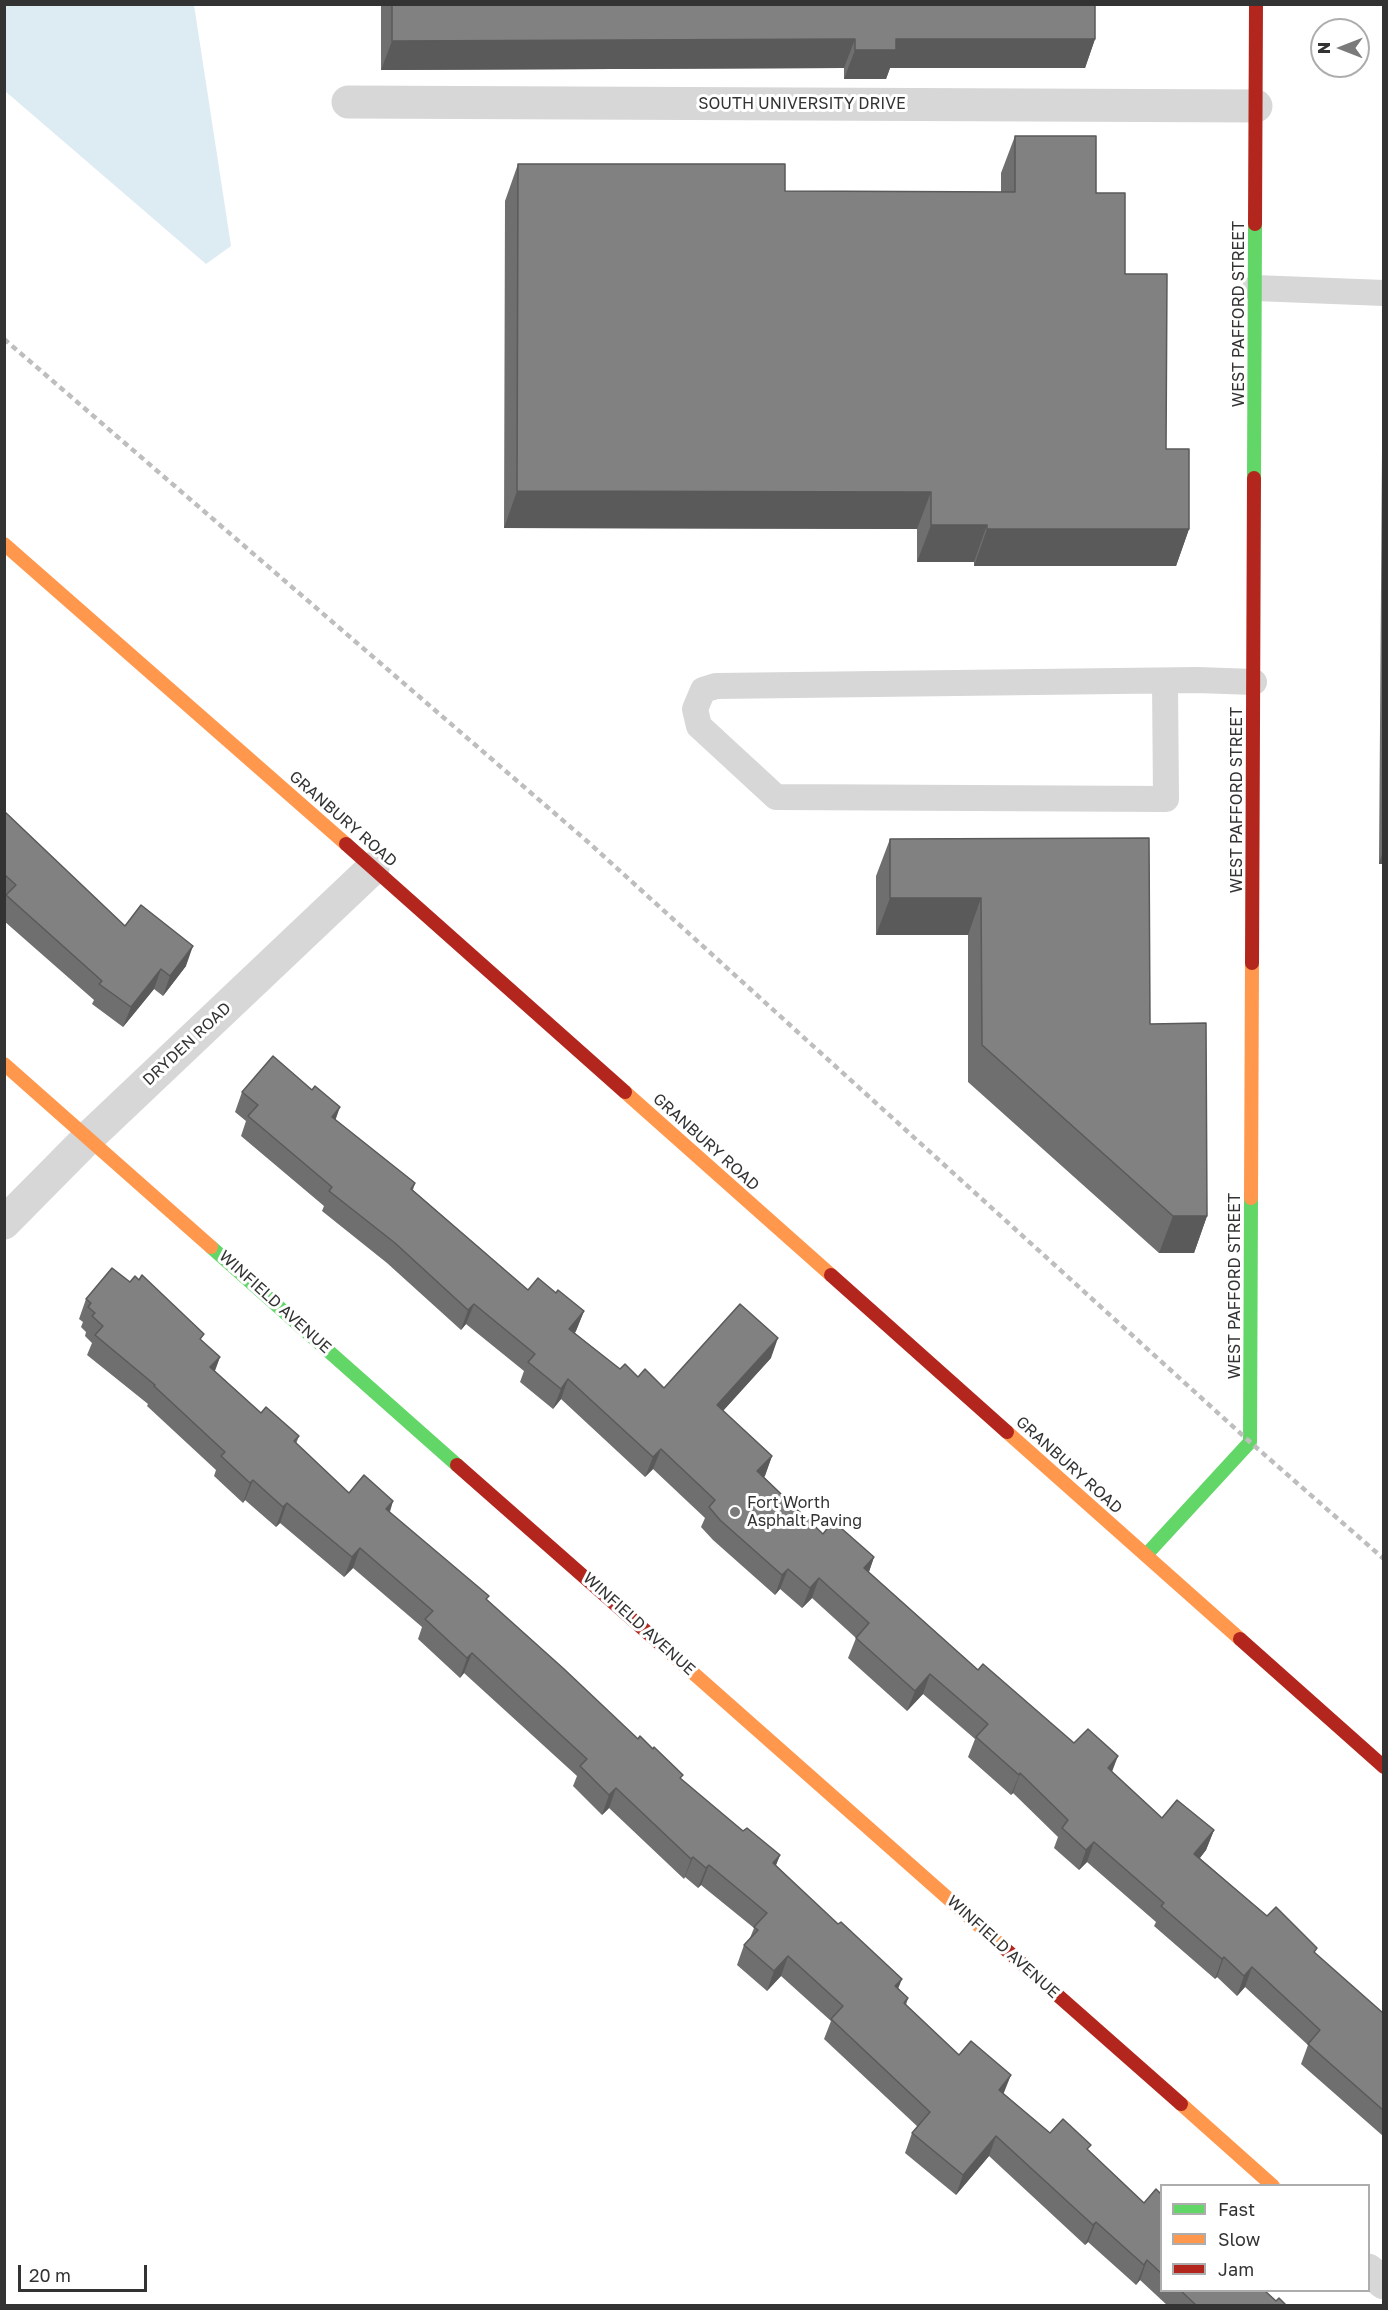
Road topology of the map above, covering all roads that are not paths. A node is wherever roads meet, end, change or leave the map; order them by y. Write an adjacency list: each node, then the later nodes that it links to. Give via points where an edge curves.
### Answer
1 (1256, 4): 3 (street, WEST PAFFORD STREET)
2 (348, 102): 3 (street, SOUTH UNIVERSITY DRIVE)
3 (1256, 106): 4 (street, WEST PAFFORD STREET)
4 (1255, 288): 5 (lane); 8 (street, WEST PAFFORD STREET)
5 (1383, 293)
6 (4, 544): 9 (street, GRANBURY ROAD)
7 (1165, 681): 7 (lane, via 716,686 703,690 695,709 699,726 776,797 1166,799); 8 (lane)
8 (1254, 682): 13 (street, WEST PAFFORD STREET, via 1250,1442)
9 (373, 868): 11 (street, DRYDEN ROAD); 13 (street, GRANBURY ROAD)
10 (4, 1064): 11 (street, WINFIELD AVENUE)
11 (88, 1138): 12 (street, DRYDEN ROAD); 15 (street, WINFIELD AVENUE)
12 (4, 1223)
13 (1146, 1555): 14 (street, GRANBURY ROAD)
14 (1383, 1767)
15 (1271, 2184)
16 (1370, 2272): 17 (street)
17 (1383, 2283)

